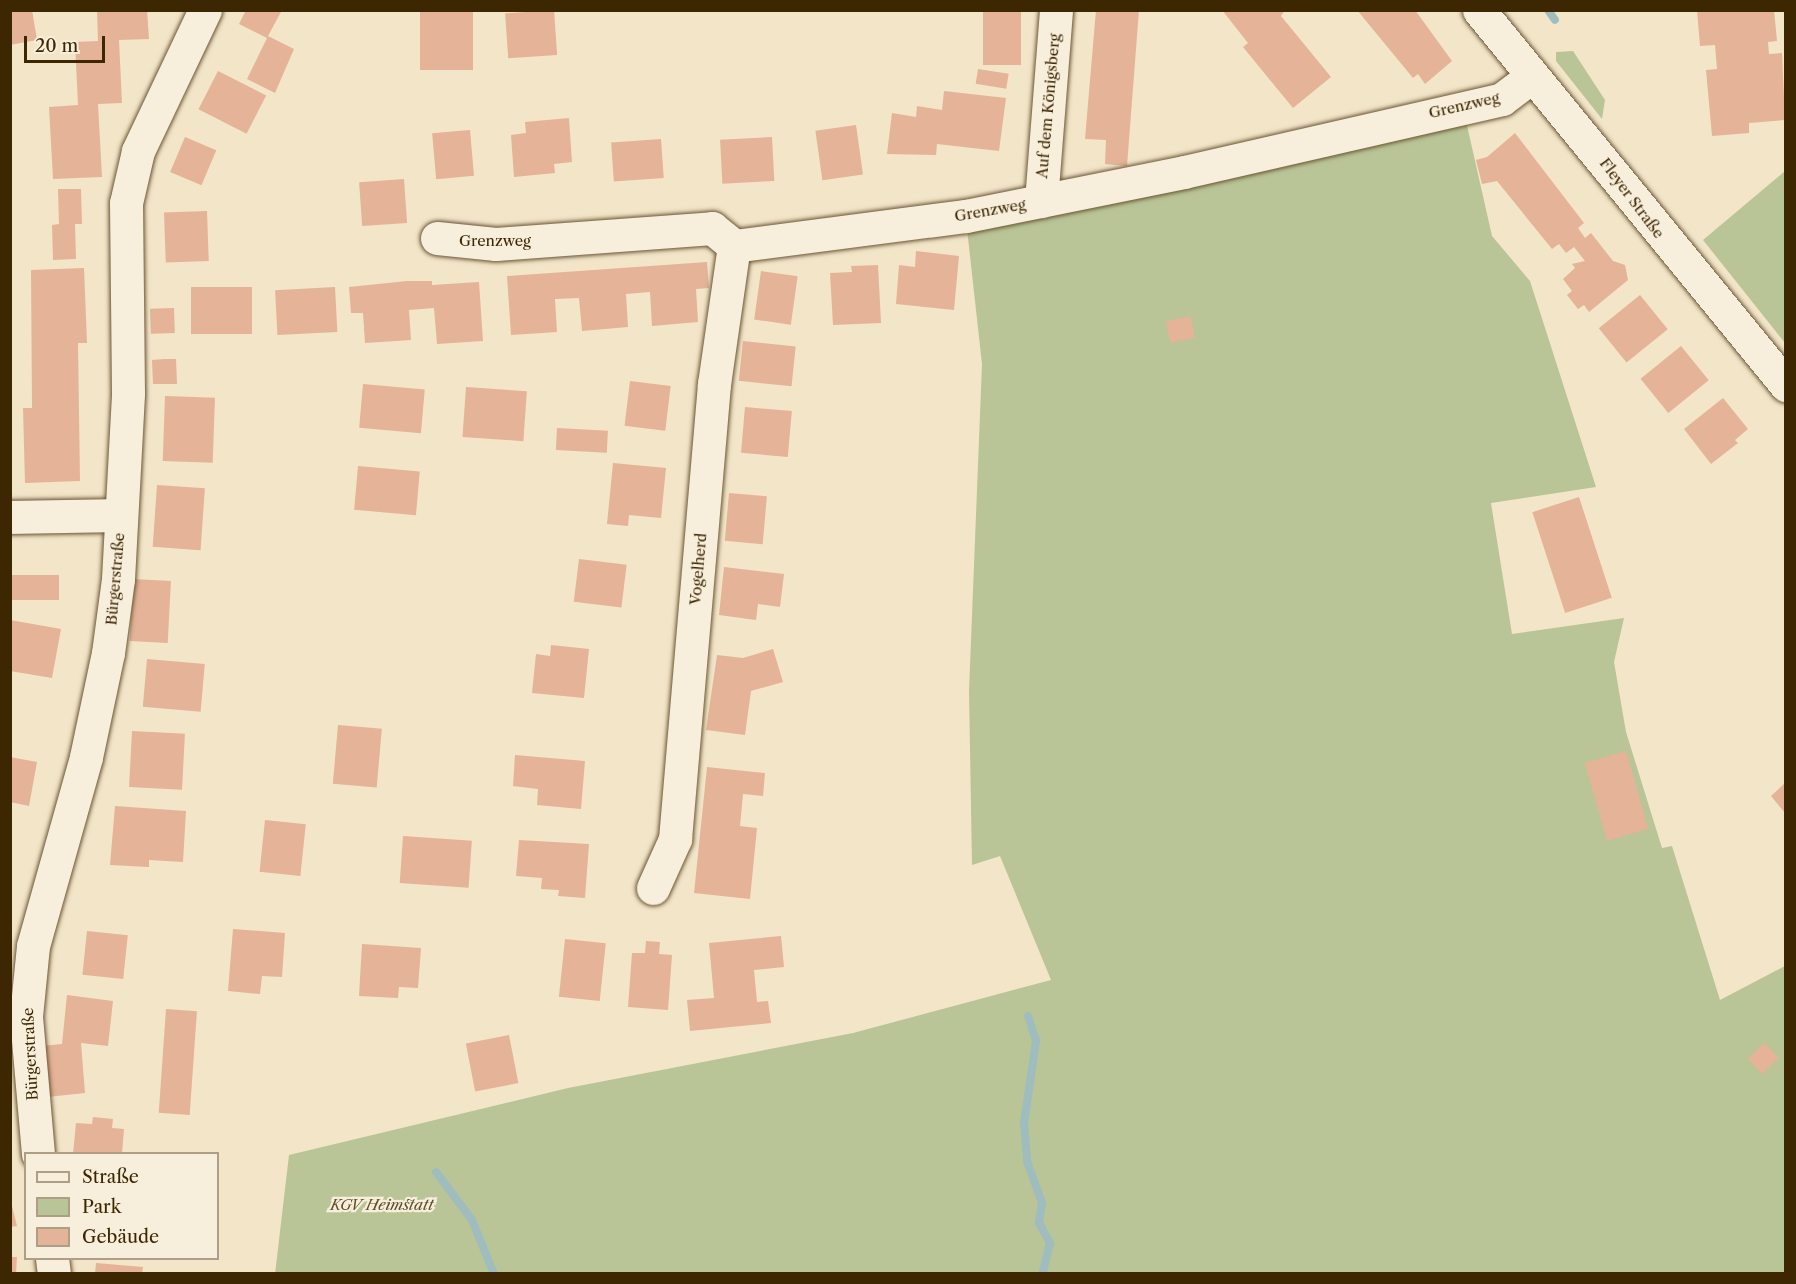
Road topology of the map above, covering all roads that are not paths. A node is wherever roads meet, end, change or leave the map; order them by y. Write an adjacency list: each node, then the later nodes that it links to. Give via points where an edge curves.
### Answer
1 (205, 10): 9 (street, Bürgerstraße, via 138,151 126,203 128,393)
2 (1056, 10): 5 (street, Auf dem Königsberg)
3 (1479, 10): 4 (street, Fleyer Straße)
4 (1532, 76): 5 (street, Grenzweg, via 1502,99); 8 (street, Fleyer Straße, via 1577,125 1674,252)
5 (1041, 201): 7 (street, Grenzweg, via 966,216)
6 (437, 238): 7 (street, Grenzweg, via 496,244 712,228)
7 (734, 246): 11 (street, Vogelherd, via 714,384 675,839)
8 (1785, 385)
9 (120, 515): 10 (street); 12 (street, Bürgerstraße, via 118,579 108,653 86,757 33,946)
10 (10, 517)
11 (653, 888)
12 (21, 1101): 13 (street, Bürgerstraße)
13 (37, 1152)

